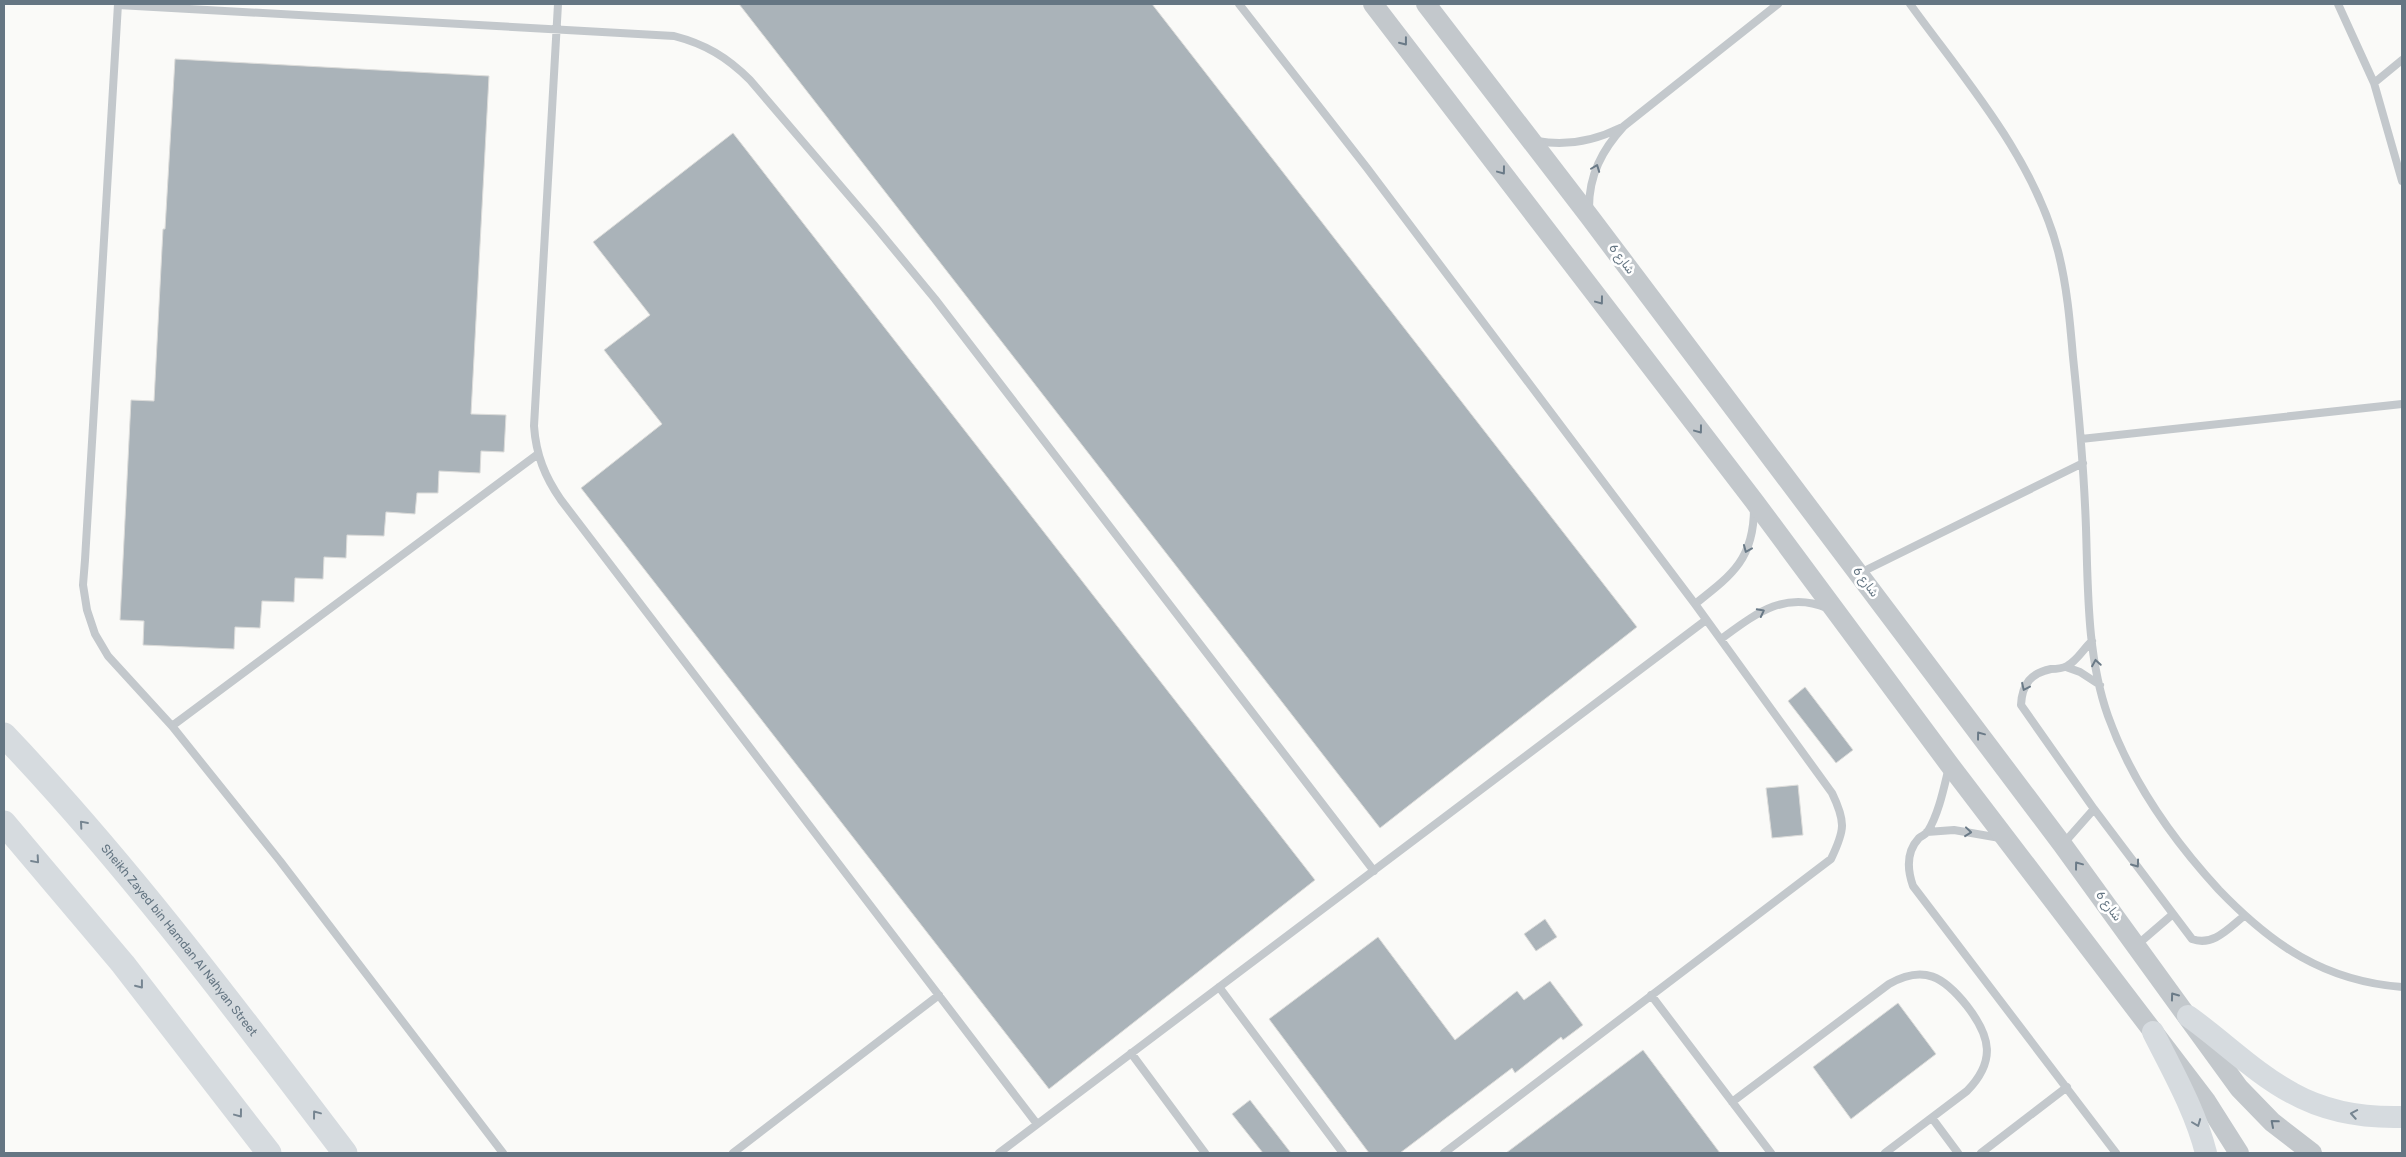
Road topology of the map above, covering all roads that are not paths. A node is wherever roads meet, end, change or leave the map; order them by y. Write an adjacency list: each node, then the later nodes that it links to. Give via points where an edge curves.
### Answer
1 (118, 4): 9 (lane); 29 (lane, via 83,585 95,634 108,656)
2 (558, 4): 9 (lane)
3 (1239, 4): 22 (lane, via 1367,168)
4 (1373, 4): 20 (street, one-way to 20)
5 (1426, 4): 13 (street, شارع 6)
6 (1778, 4): 12 (lane)
7 (1910, 4): 17 (lane, via 2012,147 2041,201 2058,251 2068,302)
8 (2338, 4): 11 (lane)
9 (556, 29): 18 (lane, via 535,412); 37 (lane, via 674,36 695,41 722,55 750,80 935,299)
10 (2402, 60): 11 (lane)
11 (2374, 83): 14 (lane)
12 (1624, 126): 13 (lane, via 1607,135 1570,143); 15 (lane, one-way to 12, via 1593,176 1610,141)
13 (1532, 141): 15 (street, شارع 6)
14 (2402, 181)
15 (1589, 216): 21 (street, شارع 6)
16 (2402, 404): 17 (lane)
17 (2081, 439): 19 (lane)
18 (538, 454): 29 (lane); 44 (lane, via 543,470 561,500)
19 (2083, 463): 21 (lane); 26 (lane)
20 (1754, 501): 22 (lane, one-way to 22, via 1752,528 1742,560 1730,577); 23 (street)
21 (1859, 573): 36 (street, شارع 6, one-way to 21)
22 (1695, 604): 24 (lane)
23 (1836, 612): 25 (lane, one-way to 23, via 1771,606 1804,602); 31 (street)
24 (1706, 620): 25 (lane); 37 (lane)
25 (1721, 639): 43 (lane, via 1832,793 1843,815 1841,838 1831,859)
26 (2092, 641): 27 (lane); 28 (lane, one-way to 26)
27 (2066, 667): 28 (lane); 32 (lane, one-way to 32, via 2042,671 2030,678 2024,686 2021,705)
28 (2100, 685): 39 (lane, via 2108,715 2150,799 2175,838)
29 (172, 726): 55 (lane)
30 (4, 735): 54 (main road, Sheikh Zayed bin Hamdan Al Nahyan Street, one-way to 30, via 254,1032 148,901)
31 (1949, 764): 34 (lane); 35 (street)
32 (2094, 809): 36 (lane); 38 (lane, one-way to 38)
33 (4, 823): 53 (main road, one-way to 53, via 123,964)
34 (1928, 832): 35 (lane, one-way to 35, via 1954,830); 48 (lane, via 1911,850 1908,862 1914,886)
35 (2008, 840): 46 (street)
36 (2062, 844): 40 (street, شارع 6, one-way to 36)
37 (1374, 870): 41 (lane)
38 (2173, 914): 39 (lane, via 2192,939 2200,942 2213,940); 40 (lane)
39 (2244, 916): 42 (lane, via 2304,960 2340,976)
40 (2137, 945): 45 (street, شارع 6, one-way to 40)
41 (1219, 987): 47 (lane); 59 (lane)
42 (2402, 987)
43 (1651, 994): 49 (lane); 60 (lane)
44 (939, 995): 52 (lane); 56 (lane)
45 (2188, 1016): 50 (main road, one-way to 45, via 2375,1118 2332,1110 2292,1093); 68 (street, شارع 6, one-way to 45, via 2272,1122 2239,1088)
46 (2153, 1032): 66 (main road, one-way to 66, via 2188,1099); 67 (street, via 2206,1101)
47 (1131, 1053): 52 (lane); 58 (lane)
48 (2067, 1087): 64 (lane); 65 (lane)
49 (1732, 1102): 51 (lane, via 1889,984 1916,974 1944,982 1955,991 1979,1022 1988,1051 1978,1080); 61 (lane)
50 (2402, 1117)
51 (1932, 1118): 62 (lane); 63 (lane)
52 (1037, 1124): 57 (lane)
53 (269, 1153)
54 (345, 1153)
55 (504, 1153)
56 (733, 1153)
57 (999, 1153)
58 (1205, 1153)
59 (1343, 1153)
60 (1444, 1153)
61 (1771, 1153)
62 (1886, 1153)
63 (1958, 1153)
64 (1981, 1153)
65 (2116, 1153)
66 (2206, 1153)
67 (2239, 1153)
68 (2312, 1153)

